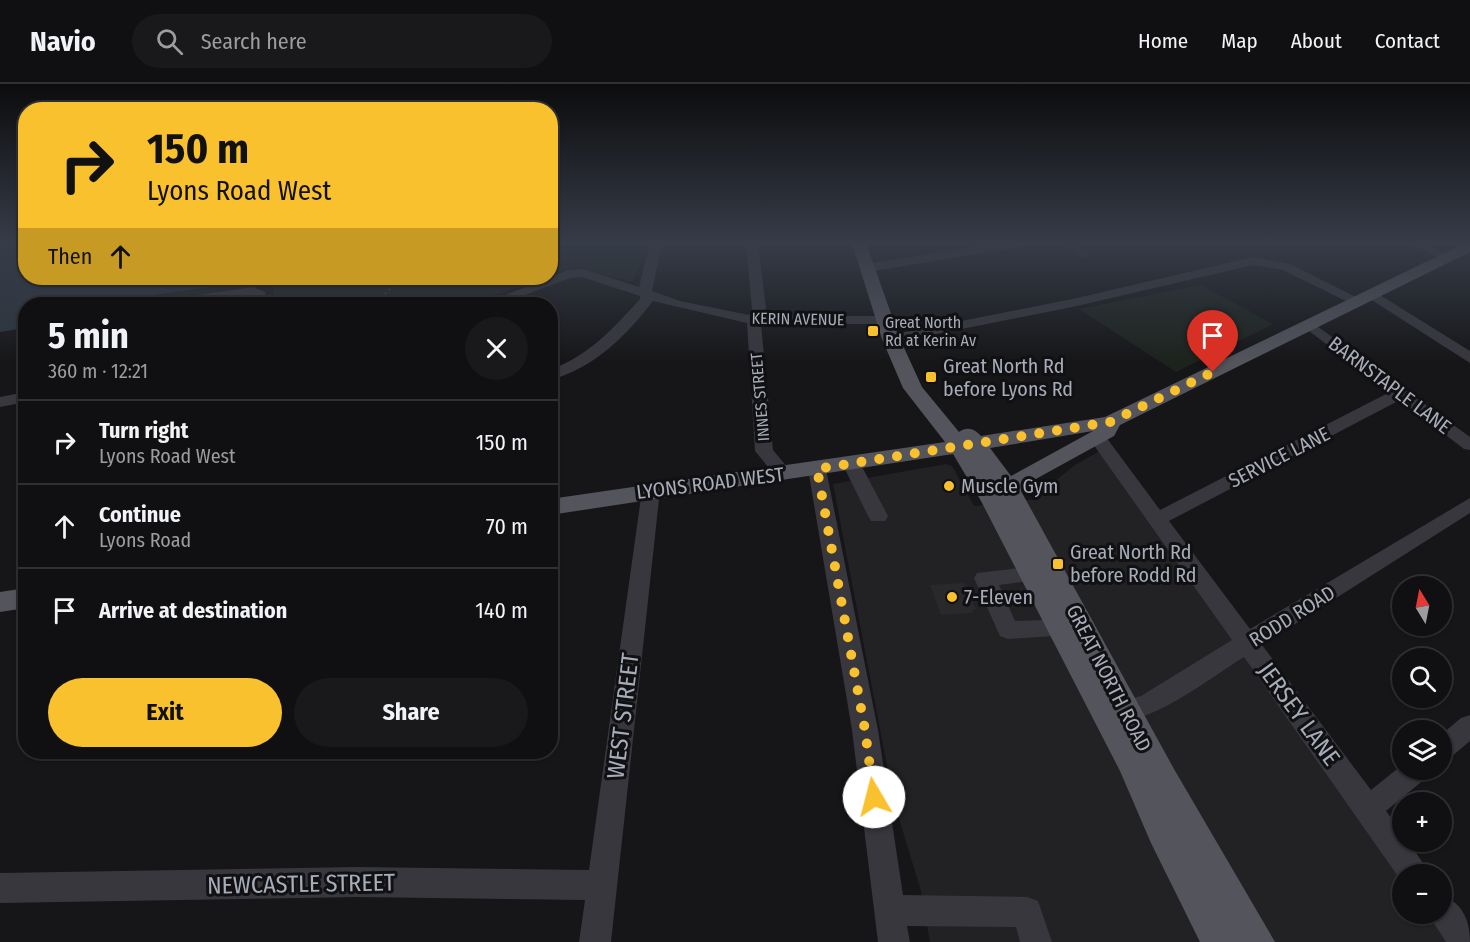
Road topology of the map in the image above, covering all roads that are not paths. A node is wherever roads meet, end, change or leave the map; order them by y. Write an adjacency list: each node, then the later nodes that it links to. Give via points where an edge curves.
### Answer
1 (613, 283): 9 (street, KERIN AVENUE)
2 (648, 283): 9 (street)
3 (756, 283): 14 (street, INNES STREET, via 759,309)
4 (872, 283): 15 (main road, GREAT NORTH ROAD)
5 (1158, 283): 17 (street)
6 (1326, 283): 13 (street)
7 (1395, 283): 13 (main road)
8 (543, 285): 12 (street, KERIN AVENUE)
9 (646, 295): 14 (street, KERIN AVENUE); 19 (street, via 647,300 598,352)
10 (210, 297): 11 (street, via 253,291)
11 (258, 297)
12 (510, 297)
13 (1364, 298): 16 (main road); 18 (street)
14 (754, 320): 15 (street, KERIN AVENUE); 28 (street, INNES STREET, via 764,452)
15 (885, 320): 17 (main road, GREAT NORTH ROAD)
16 (1310, 325): 20 (street, BARNSTAPLE LANE); 23 (main road)
17 (891, 339): 24 (main road, GREAT NORTH ROAD, via 913,388)
18 (1470, 358)
19 (558, 372)
20 (1401, 393): 25 (street, BARNSTAPLE LANE); 34 (street, SERVICE LANE)
21 (18, 398): 22 (street)
22 (0, 402)
23 (1103, 430): 24 (main road, LYONS ROAD WEST); 29 (main road); 34 (street, JERSEY LANE)
24 (968, 444): 26 (main road, LYONS ROAD WEST); 29 (main road, GREAT NORTH ROAD); 35 (main road, GREAT NORTH ROAD, via 993,501)
25 (1470, 445)
26 (851, 463): 27 (main road, LYONS ROAD WEST); 33 (street)
27 (817, 469): 28 (main road, LYONS ROAD WEST); 48 (street, via 865,730)
28 (784, 474): 30 (main road, LYONS ROAD WEST)
29 (1009, 489): 35 (main road, GREAT NORTH ROAD)
30 (651, 490): 32 (main road, LYONS ROAD WEST); 46 (street, WEST STREET)
31 (1470, 504): 39 (street, RODD ROAD)
32 (558, 506)
33 (878, 516)
34 (1156, 520): 39 (street, JERSEY LANE)
35 (1042, 573): 38 (main road, GREAT NORTH ROAD); 38 (street, via 985,578 1008,630)
36 (18, 599): 37 (main road)
37 (0, 602)
38 (1072, 628): 40 (main road, GREAT NORTH ROAD)
39 (1247, 643): 40 (street, RODD ROAD, via 1147,705); 44 (street, JERSEY LANE)
40 (1116, 712): 53 (main road, GREAT NORTH ROAD, via 1163,831); 54 (main road, GREAT NORTH ROAD, via 1162,780)
41 (1470, 726): 42 (street)
42 (1452, 741)
43 (1405, 780): 44 (street)
44 (1368, 810): 45 (street, JERSEY LANE)
45 (1408, 864)
46 (603, 885): 47 (street, NEWCASTLE STREET, via 357,882); 50 (street, WEST STREET)
47 (0, 888)
48 (889, 910): 51 (street); 52 (street, via 1027,912)
49 (1452, 924): 55 (street)
50 (596, 942)
51 (894, 942)
52 (1036, 942)
53 (1221, 942)
54 (1257, 942)
55 (1465, 942)

